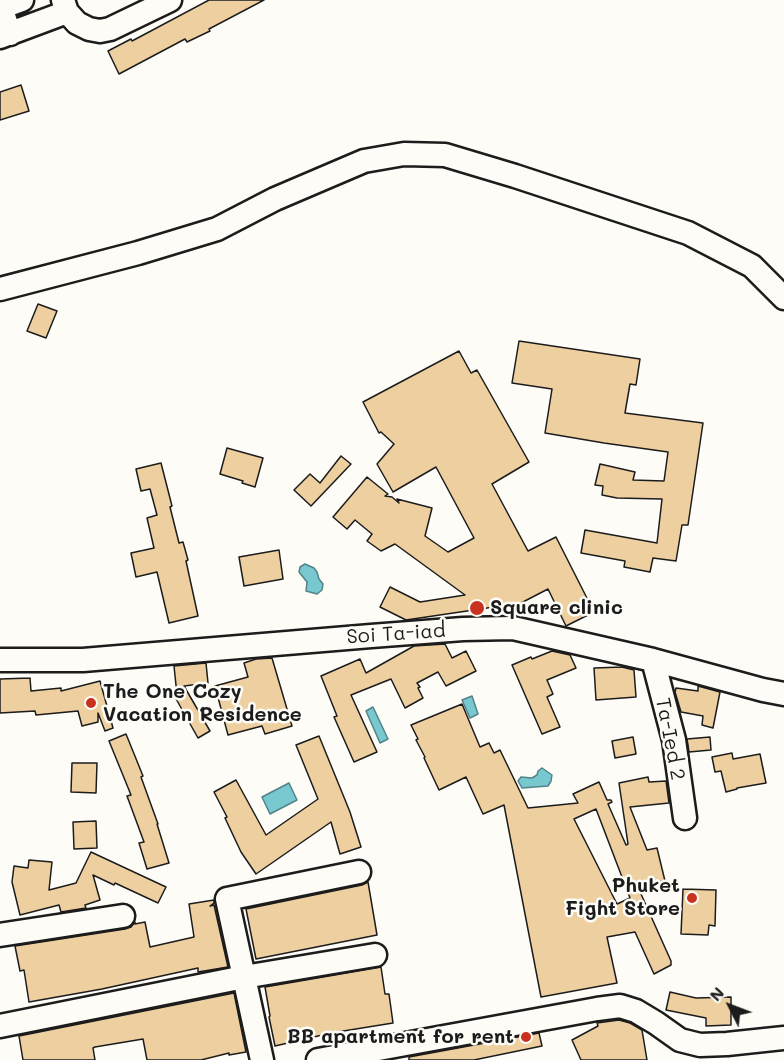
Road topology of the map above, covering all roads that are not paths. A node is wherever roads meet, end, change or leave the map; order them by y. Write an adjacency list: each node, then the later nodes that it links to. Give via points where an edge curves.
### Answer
1 (170, 0): 3 (street, via 100,31 77,23)
2 (6, 5): 4 (street)
3 (65, 6): 4 (street)
4 (5, 36)
5 (0, 289): 6 (street, via 217,229 364,161 435,154 687,233 752,266)
6 (784, 298)
7 (0, 660): 8 (street, Soi Ta-iad, via 83,660 513,628)
8 (653, 660): 9 (street, Soi Ta-iad); 10 (street, Ta-Ied 2, via 674,740)
9 (784, 694)
10 (685, 818)
11 (360, 872): 15 (street, via 227,899)
12 (123, 916): 13 (street)
13 (0, 935)
14 (375, 955): 15 (street)
15 (244, 977): 16 (street); 19 (street)
16 (0, 1026)
17 (784, 1038): 18 (street, via 700,1045)
18 (682, 1051): 20 (street, via 680,1040 636,1011 620,1006)
19 (262, 1060)
20 (318, 1060)

